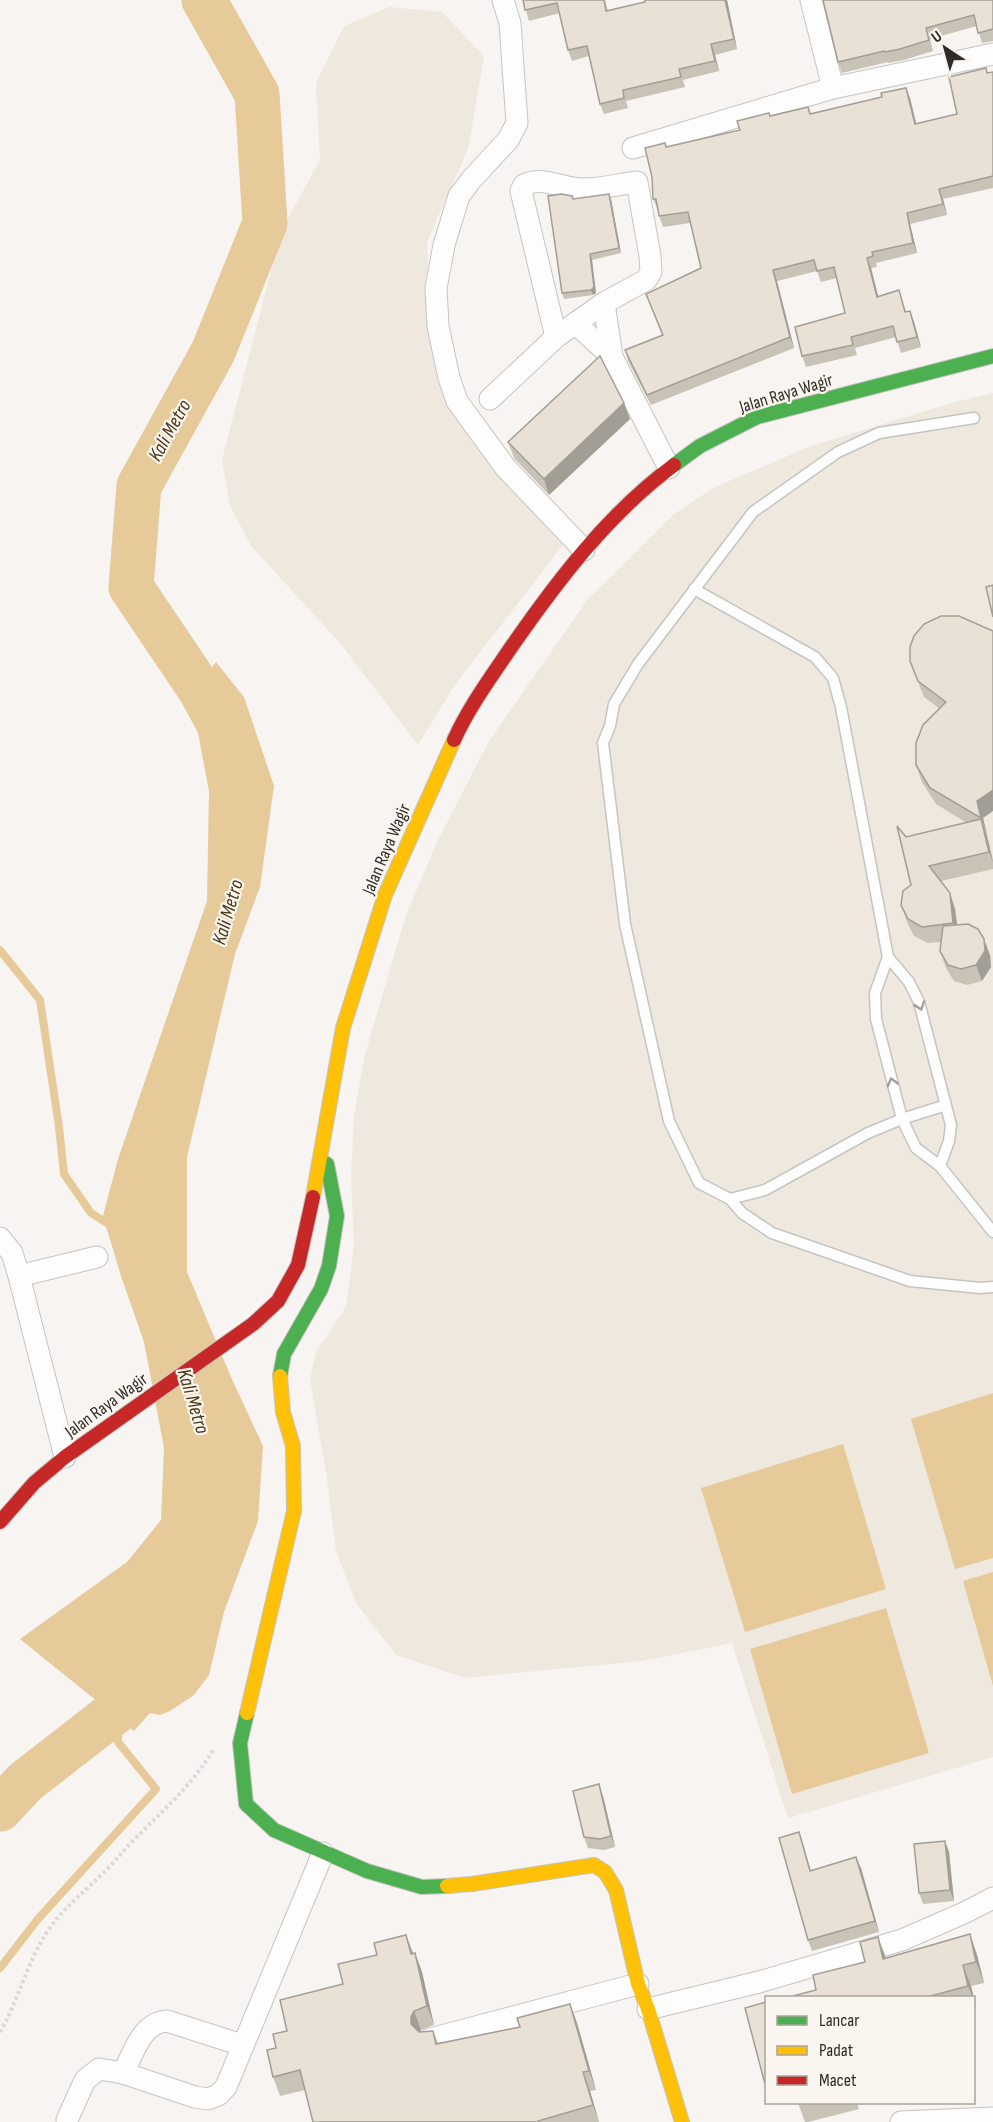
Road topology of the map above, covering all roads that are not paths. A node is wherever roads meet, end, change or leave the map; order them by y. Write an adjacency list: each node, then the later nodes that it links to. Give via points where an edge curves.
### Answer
1 (503, 0): 14 (street, via 510,23 517,123 508,140 459,196 436,288 438,326 457,401 505,467)
2 (811, 0): 4 (street)
3 (993, 54): 4 (street)
4 (833, 88): 5 (street)
5 (633, 148)
6 (604, 303): 7 (street); 8 (street, via 646,280 651,272 637,182 583,189 544,181 524,185 521,191); 10 (street)
7 (575, 323): 8 (street); 10 (street)
8 (556, 337): 11 (street)
9 (993, 356): 13 (main road, Jalan Raya Wagir, via 757,417 700,446)
10 (612, 357): 13 (street)
11 (490, 399)
12 (974, 418): 15 (lane, via 879,433 838,452 753,512)
13 (669, 468): 14 (main road, Jalan Raya Wagir, via 620,510)
14 (584, 550): 19 (main road, Jalan Raya Wagir, via 484,686 460,726 417,822 385,895 344,1028)
15 (694, 589): 16 (lane, via 797,645 815,657 833,678); 21 (lane, via 638,664 614,704 603,743 625,924 669,1121 699,1183)
16 (888, 957): 17 (lane, one-way to 17, via 909,982 919,1002); 18 (lane, one-way to 16, via 876,1019 875,993)
17 (946, 1104): 18 (lane); 20 (lane, via 951,1125)
18 (902, 1119): 20 (lane, via 916,1148); 21 (lane, via 868,1133 765,1190)
19 (324, 1143): 27 (main road, Jalan Raya Wagir, via 298,1265 278,1301 253,1324); 29 (main road, via 337,1222 321,1289 284,1354 280,1377 283,1412 292,1446 294,1511 240,1743 246,1804 273,1830)
20 (939, 1166): 22 (lane)
21 (730, 1199): 26 (lane, via 742,1213 772,1233 910,1281)
22 (993, 1232)
23 (0, 1238): 25 (street, via 12,1253)
24 (97, 1257): 25 (street)
25 (19, 1276): 27 (street)
26 (993, 1287)
27 (65, 1457): 28 (main road, Jalan Raya Wagir, via 34,1483)
28 (0, 1521)
29 (323, 1853): 31 (main road, via 422,1887 472,1884 594,1865 602,1868 616,1890); 34 (street)
30 (993, 1898): 32 (street, via 902,1940 759,1982)
31 (638, 1984): 32 (main road); 33 (street)
32 (648, 2009): 38 (main road)
33 (430, 2038)
34 (243, 2045): 35 (street, via 160,2021 146,2030); 35 (street, via 226,2086 218,2096 208,2099)
35 (123, 2073): 37 (street, via 99,2069 92,2073)
36 (993, 2118): 39 (street)
37 (67, 2120)
38 (682, 2122)
39 (901, 2122)

